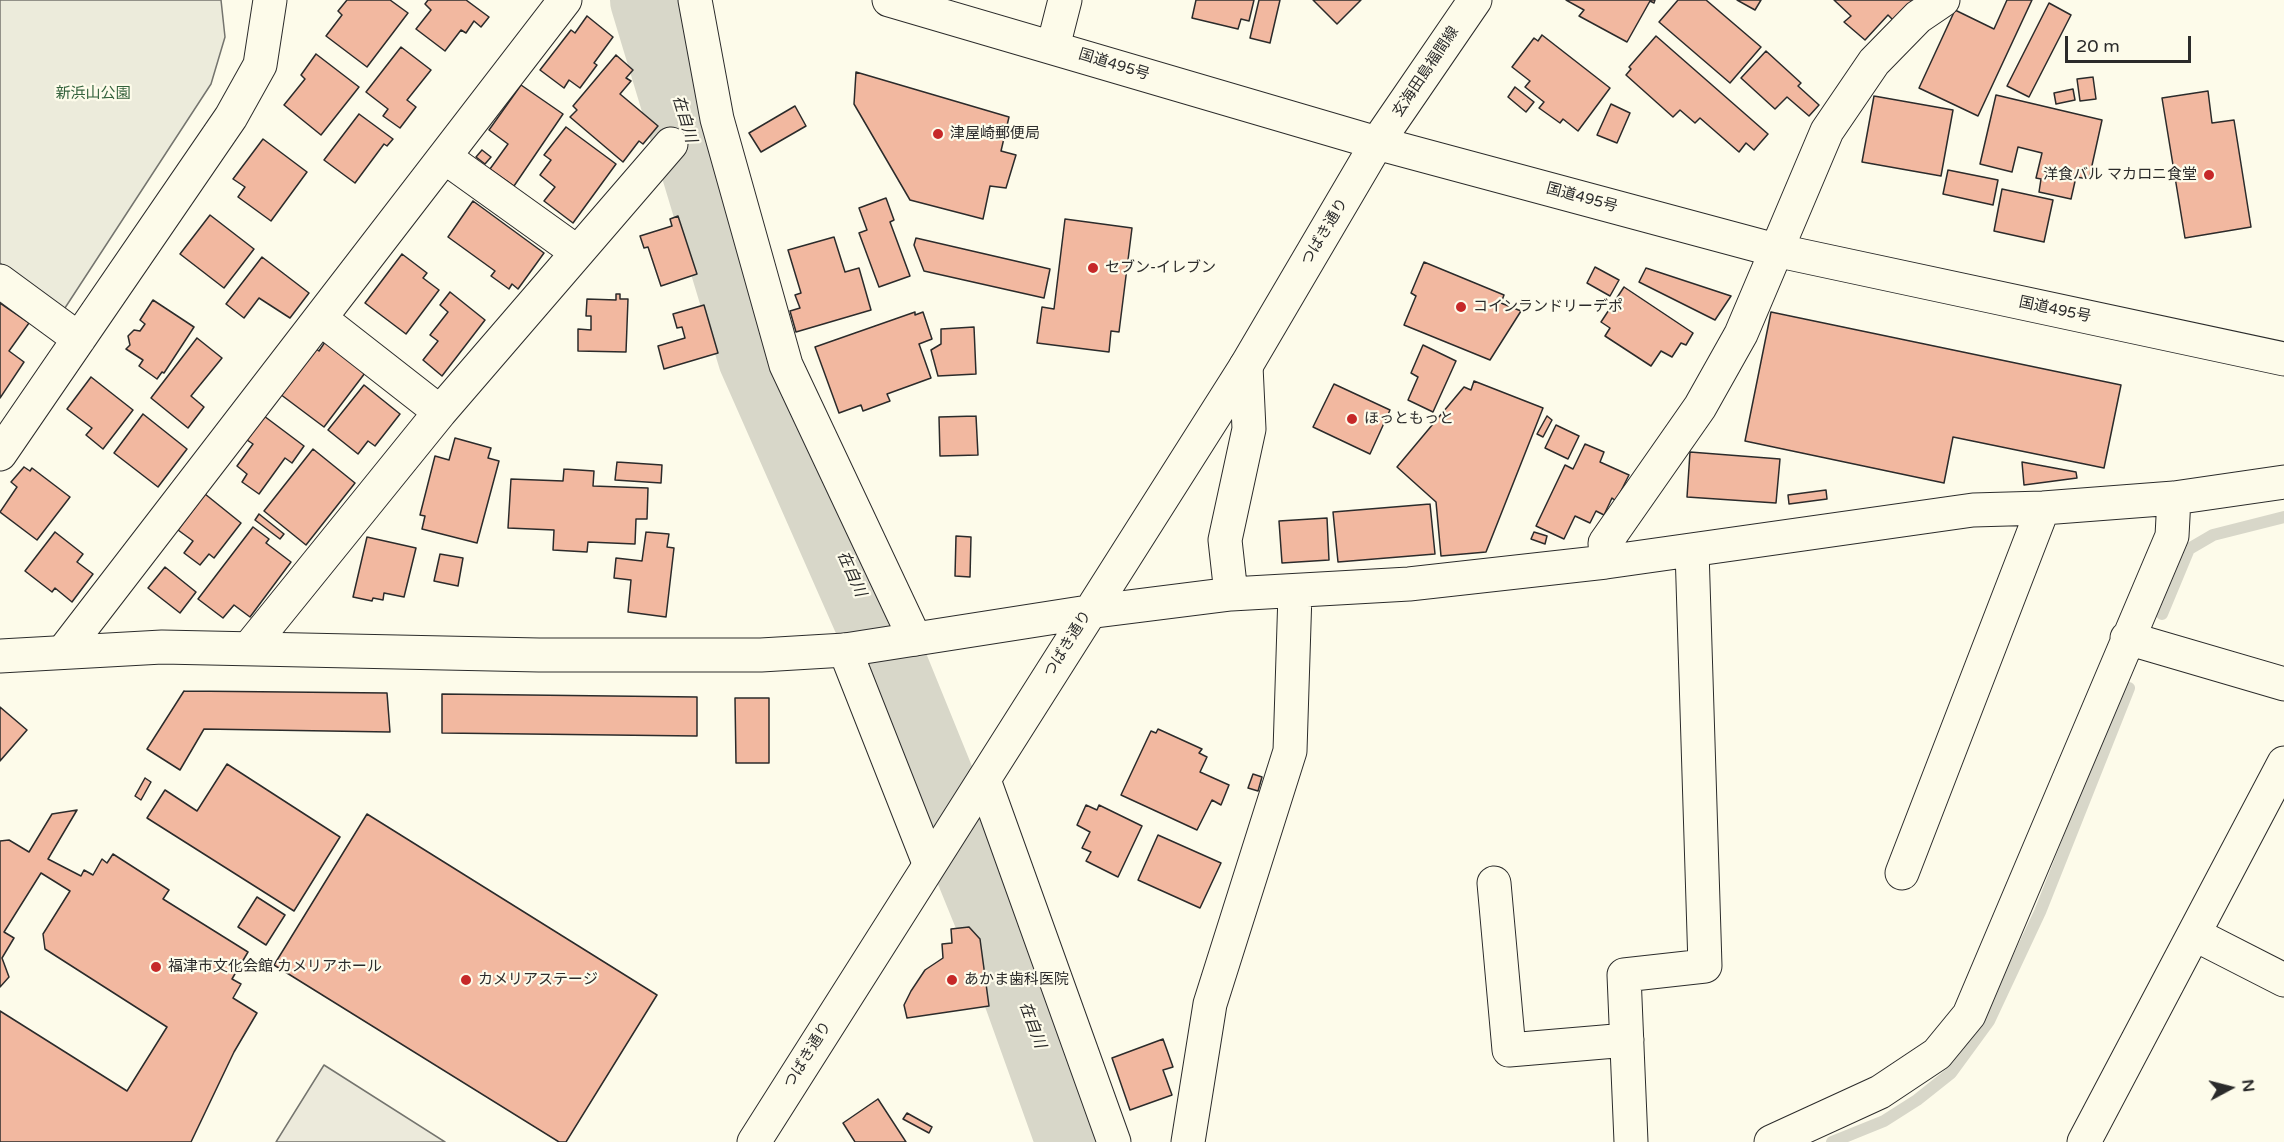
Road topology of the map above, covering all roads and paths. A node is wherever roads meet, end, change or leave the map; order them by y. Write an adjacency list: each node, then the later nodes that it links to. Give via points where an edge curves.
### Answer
1 (270, 0): 16 (main road, via 260,65 246,91)
2 (565, 0): 11 (main road)
3 (695, 0): 30 (main road, via 717,120 786,365)
4 (889, 0): 8 (main road, 国道495号)
5 (1065, 0): 8 (main road)
6 (1475, 0): 9 (main road, 玄海田島福間線)
7 (1943, 0): 12 (main road, via 1918,17 1874,62 1827,131)
8 (1053, 47): 9 (main road, 国道495号)
9 (1377, 143): 12 (main road, 国道495号); 18 (main road, つばき通り)
10 (671, 144): 13 (main road)
11 (446, 158): 13 (main road); 15 (main road)
12 (1775, 250): 17 (main road, 国道495号); 25 (main road, via 1742,334 1700,407 1605,543)
13 (577, 252): 19 (main road)
14 (0, 280): 16 (main road)
15 (321, 319): 19 (main road); 33 (main road)
16 (79, 339): 20 (main road)
17 (2284, 359)
18 (1246, 366): 27 (main road, via 1249,429 1226,540); 28 (main road, つばき通り)
19 (440, 412): 31 (main road)
20 (0, 454)
21 (2284, 482): 22 (main road)
22 (2174, 498): 23 (main road); 29 (main road, via 2172,536)
23 (2043, 508): 24 (main road, via 1973,510); 39 (main road)
24 (1692, 550): 25 (main road); 43 (main road, via 1705,966 1624,975)
25 (1606, 562): 26 (main road)
26 (1295, 592): 27 (main road); 47 (main road, via 1290,751 1210,1004)
27 (1231, 594): 28 (main road)
28 (1088, 612): 30 (main road); 37 (main road, つばき通り)
29 (2127, 638): 35 (main road); 44 (main road, via 1969,1015 1937,1054 1880,1092)
30 (907, 640): 32 (main road)
31 (249, 648): 32 (main road, via 538,655 761,654); 33 (main road)
32 (854, 649): 38 (main road)
33 (63, 652): 34 (main road)
34 (0, 656)
35 (2284, 684)
36 (2284, 763): 41 (main road)
37 (976, 791): 38 (main road, つばき通り); 46 (main road)
38 (934, 855): 45 (main road, つばき通り)
39 (1902, 873)
40 (1494, 883): 43 (main road, via 1509,1050)
41 (2194, 934): 42 (main road); 49 (main road)
42 (2284, 980)
43 (1628, 1040): 48 (main road)
44 (1781, 1140)
45 (753, 1142)
46 (1114, 1142)
47 (1188, 1142)
48 (1631, 1142)
49 (2084, 1142)

